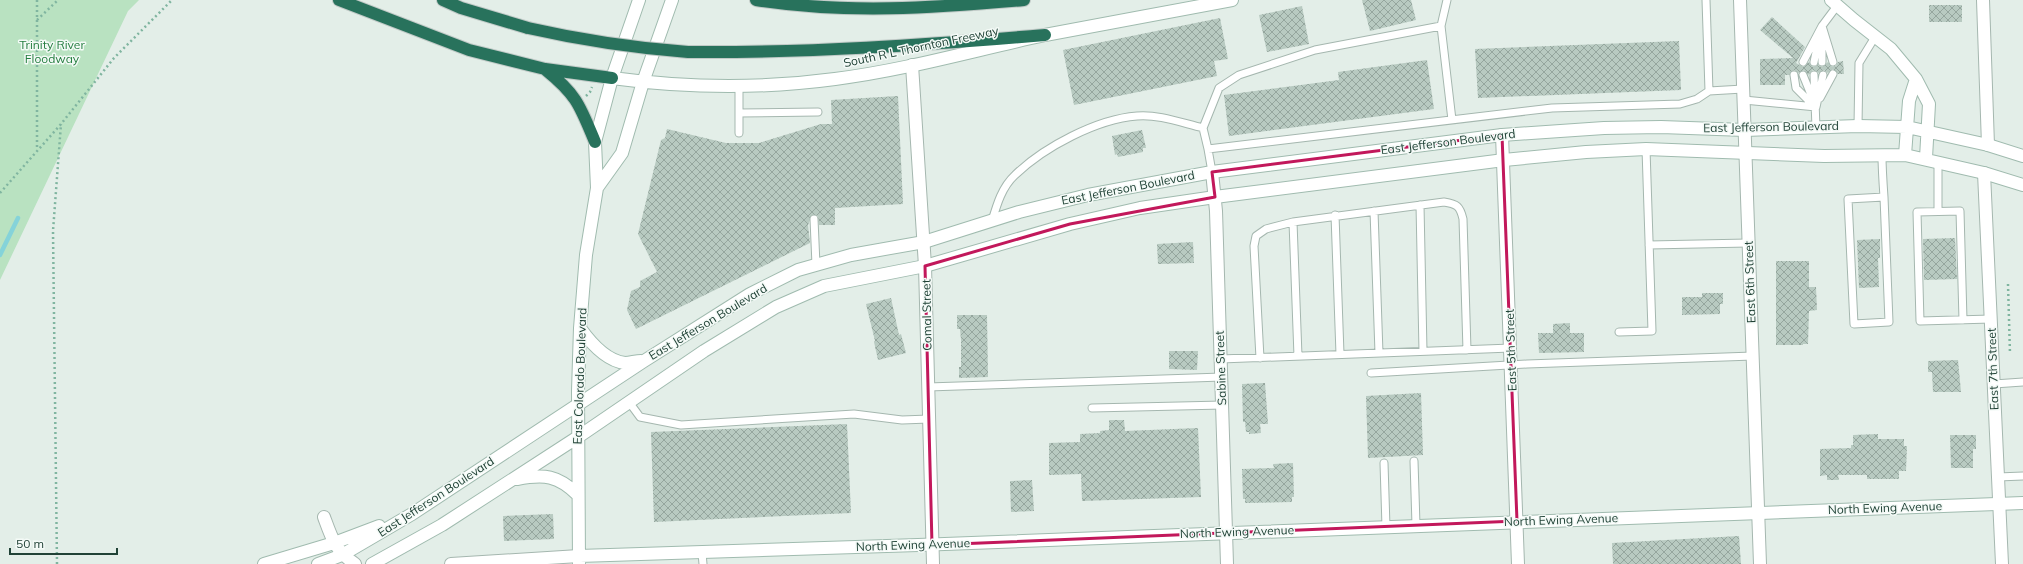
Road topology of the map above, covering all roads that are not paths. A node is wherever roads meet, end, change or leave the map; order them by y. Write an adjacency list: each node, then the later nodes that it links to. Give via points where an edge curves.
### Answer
1 (339, 0): 22 (highway, via 469,50)
2 (443, 0): 15 (highway, bridge, via 528,28 629,47 688,52 872,47)
3 (639, 0): 28 (street, East Colorado Boulevard)
4 (672, 0): 30 (street, East Colorado Boulevard)
5 (756, 0): 6 (highway, via 842,8 895,9)
6 (1024, 0)
7 (1232, 0): 15 (street, South R L Thornton Freeway)
8 (1447, 0): 13 (lane)
9 (1706, 0): 32 (lane)
10 (1740, 0): 33 (street, East 6th Street)
11 (1983, 0): 47 (street)
12 (1834, 3): 14 (lane); 16 (street)
13 (1441, 26): 37 (lane); 40 (lane, via 1315,50 1238,75 1220,88)
14 (1822, 26): 17 (lane); 18 (lane); 19 (lane); 20 (lane)
15 (1045, 36): 21 (street, South R L Thornton Freeway)
16 (1875, 37): 29 (street, via 1891,49); 38 (lane, via 1859,63)
17 (1803, 62)
18 (1814, 62)
19 (1822, 62)
20 (1833, 62)
21 (912, 65): 31 (street, South R L Thornton Freeway, via 835,79); 69 (street, Comal Street)
22 (545, 69): 28 (highway); 46 (highway, via 565,85 578,102)
23 (1833, 74): 34 (lane)
24 (1794, 75): 34 (lane, via 1796,88)
25 (1803, 75): 34 (lane)
26 (1814, 75): 34 (lane)
27 (1823, 75): 34 (lane)
28 (612, 78): 30 (street, South R L Thornton Freeway); 46 (street, East Colorado Boulevard)
29 (1916, 79): 39 (street, via 1909,101); 43 (street, via 1929,104)
30 (643, 82): 31 (street, South R L Thornton Freeway); 59 (street, East Colorado Boulevard, via 622,153)
31 (739, 86): 36 (lane)
32 (1709, 91): 33 (lane); 37 (lane, via 1697,99 1680,104 1552,108)
33 (1744, 94): 34 (lane); 42 (street, East 6th Street)
34 (1816, 107): 41 (lane)
35 (818, 112): 36 (lane)
36 (739, 113): 44 (lane)
37 (1452, 120): 48 (lane)
38 (1858, 126): 39 (street, East Jefferson Boulevard); 41 (street, East Jefferson Boulevard)
39 (1907, 126): 43 (street, East Jefferson Boulevard); 52 (street)
40 (1203, 128): 48 (lane); 67 (lane, via 1138,115 1104,121 1047,151 1014,175 1001,194)
41 (1816, 128): 42 (street, East Jefferson Boulevard)
42 (1745, 130): 45 (street, East Jefferson Boulevard, via 1604,128); 50 (street, East 6th Street)
43 (1929, 132): 47 (street, East Jefferson Boulevard); 55 (street)
44 (740, 133)
45 (1502, 135): 54 (street, East 5th Street); 56 (street, East Jefferson Boulevard)
46 (595, 142): 59 (street, East Colorado Boulevard)
47 (1988, 145): 53 (street, East Jefferson Boulevard)
48 (1208, 148): 56 (lane)
49 (1646, 149): 50 (street, East Jefferson Boulevard); 54 (street, East Jefferson Boulevard); 71 (lane)
50 (1746, 152): 51 (street, East Jefferson Boulevard, via 1824,156); 70 (street, East 6th Street)
51 (1882, 155): 52 (street, East Jefferson Boulevard); 61 (lane)
52 (1905, 155): 55 (street, East Jefferson Boulevard)
53 (2023, 156)
54 (1504, 160): 60 (street, East Jefferson Boulevard); 78 (street, East 5th Street)
55 (1932, 160): 57 (street, East Jefferson Boulevard); 64 (lane)
56 (1212, 172): 60 (street, Sabine Street); 67 (street, East Jefferson Boulevard, via 1088,194)
57 (1984, 173): 58 (street, East Jefferson Boulevard); 74 (street, East 7th Street)
58 (2023, 185)
59 (597, 188): 76 (street, East Colorado Boulevard, via 586,255)
60 (1215, 197): 73 (street, East Jefferson Boulevard, via 1140,208 1070,224); 86 (street, Sabine Street)
61 (1884, 197): 61 (lane, via 1889,322 1854,324 1848,199)
62 (1420, 205): 63 (lane); 79 (lane, via 1444,202 1455,204 1461,209 1464,219); 80 (lane)
63 (1374, 211): 65 (lane); 81 (lane)
64 (1938, 211): 75 (lane, via 1960,211); 75 (lane, via 1917,212 1920,321)
65 (1335, 215): 68 (lane); 82 (lane)
66 (814, 219): 72 (lane)
67 (992, 221): 69 (street, East Jefferson Boulevard)
68 (1293, 222): 83 (lane); 85 (lane, via 1266,229 1256,236 1254,246)
69 (924, 242): 72 (street, East Jefferson Boulevard, via 851,255); 73 (street, Comal Street)
70 (1748, 243): 71 (lane); 84 (street, East 6th Street)
71 (1649, 246): 77 (lane, via 1652,331)
72 (816, 265): 87 (street, East Jefferson Boulevard, via 798,270 750,294)
73 (925, 266): 93 (street, Comal Street); 94 (street, East Jefferson Boulevard, via 824,286 776,307 704,351)
74 (1991, 319): 75 (lane); 92 (street, East 7th Street)
75 (1963, 320)
76 (580, 328): 87 (street, via 589,340 614,359 625,363); 95 (street, East Colorado Boulevard)
77 (1619, 332)
78 (1511, 348): 79 (lane); 88 (street, East 5th Street)
79 (1467, 350): 80 (lane)
80 (1423, 351): 81 (lane)
81 (1380, 353): 82 (lane)
82 (1340, 354): 83 (lane)
83 (1298, 356): 85 (lane)
84 (1753, 356): 88 (lane); 108 (street, East 6th Street)
85 (1260, 358): 86 (lane)
86 (1221, 359): 90 (street, Sabine Street)
87 (644, 360): 95 (street, East Jefferson Boulevard)
88 (1512, 365): 89 (lane); 111 (street, East 5th Street)
89 (1371, 373)
90 (1222, 377): 93 (lane); 96 (street, Sabine Street)
91 (2023, 382): 92 (lane)
92 (1994, 384): 103 (street, East 7th Street)
93 (928, 387): 98 (street, Comal Street)
94 (630, 402): 98 (lane, via 640,417 681,424 854,414 902,420); 99 (street, East Jefferson Boulevard)
95 (578, 404): 99 (street, East Colorado Boulevard); 109 (street, East Jefferson Boulevard)
96 (1223, 405): 97 (lane); 114 (street, Sabine Street)
97 (1092, 408)
98 (929, 419): 116 (street, Comal Street)
99 (578, 437): 104 (street, East Jefferson Boulevard); 105 (street, East Colorado Boulevard)
100 (1414, 461): 112 (lane)
101 (1384, 463): 113 (lane)
102 (2023, 476): 103 (lane)
103 (1998, 477): 107 (street, East 7th Street)
104 (511, 480): 105 (street, via 532,476 552,478 567,484); 123 (street, East Jefferson Boulevard, via 442,525)
105 (578, 495): 119 (street, East Colorado Boulevard)
106 (2023, 503): 107 (street, North Ewing Avenue)
107 (1999, 504): 108 (street, North Ewing Avenue); 129 (street, East 7th Street)
108 (1758, 513): 111 (street, North Ewing Avenue); 128 (street, East 6th Street)
109 (412, 514): 115 (street); 117 (street, East Jefferson Boulevard)
110 (324, 517): 115 (street)
111 (1517, 521): 112 (street, North Ewing Avenue); 127 (street, East 5th Street)
112 (1416, 525): 113 (street, North Ewing Avenue)
113 (1386, 526): 114 (street, North Ewing Avenue)
114 (1226, 533): 116 (street, North Ewing Avenue); 126 (street, Sabine Street)
115 (334, 543): 117 (street); 120 (street)
116 (932, 545): 118 (street, North Ewing Avenue); 125 (street, Comal Street)
117 (342, 554): 121 (street, East Jefferson Boulevard); 122 (street)
118 (702, 559): 119 (street, North Ewing Avenue)
119 (579, 560): 124 (street, North Ewing Avenue)
120 (264, 564)
121 (318, 564)
122 (355, 564)
123 (372, 564)
124 (451, 564)
125 (933, 564)
126 (1227, 564)
127 (1518, 564)
128 (1760, 564)
129 (2002, 564)

